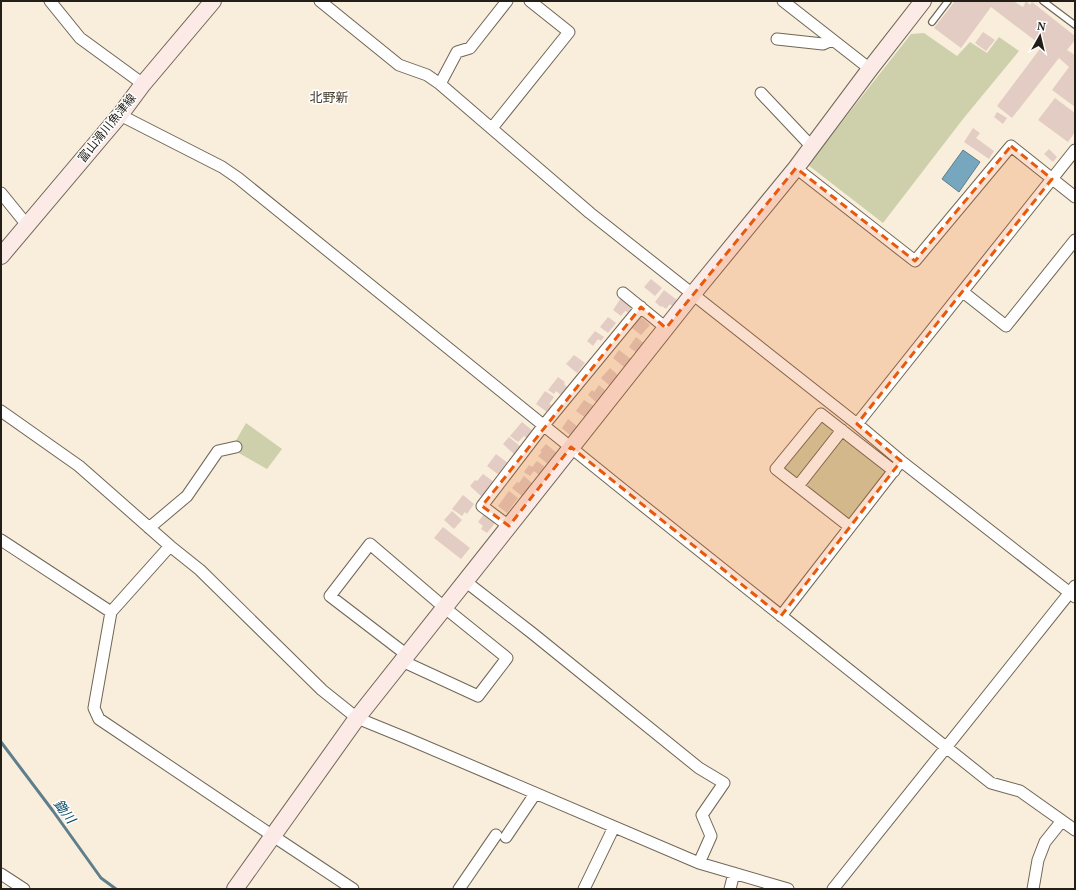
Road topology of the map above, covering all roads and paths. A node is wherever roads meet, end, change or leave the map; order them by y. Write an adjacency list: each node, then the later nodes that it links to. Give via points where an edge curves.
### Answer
1 (50, 1): 15 (street, via 80,38)
2 (213, 1): 15 (street, 富山滑川魚津線)
3 (320, 1): 16 (street, via 399,65 427,75)
4 (507, 1): 16 (street, via 470,48 457,52)
5 (530, 1): 19 (street, via 569,32)
6 (783, 1): 13 (street)
7 (923, 1): 14 (street)
8 (948, 1): 10 (lane)
9 (1044, 1): 11 (lane)
10 (932, 22)
11 (1075, 25)
12 (777, 39): 13 (street, via 823,44)
13 (832, 40): 14 (street)
14 (870, 69): 20 (street)
15 (142, 84): 18 (street, 富山滑川魚津線)
16 (440, 84): 19 (street)
17 (761, 93): 20 (street)
18 (120, 115): 26 (street, 富山滑川魚津線); 36 (street, via 222,167 238,178)
19 (492, 128): 31 (street, via 590,213)
20 (812, 147): 22 (street)
21 (1075, 150): 23 (street)
22 (796, 168): 23 (street, via 915,261 1011,146); 31 (street)
23 (1052, 178): 25 (street); 29 (street)
24 (1, 193): 26 (street)
25 (1075, 197)
26 (27, 225): 28 (street, 富山滑川魚津線)
27 (1075, 240): 29 (street, via 1006,326)
28 (1, 256)
29 (963, 292): 35 (street)
30 (623, 293): 32 (street)
31 (692, 295): 33 (street); 35 (street)
32 (641, 307): 33 (street); 36 (street)
33 (666, 328): 39 (street)
34 (1, 411): 45 (street, via 79,466)
35 (857, 424): 40 (street)
36 (544, 425): 39 (street); 43 (street, via 482,506)
37 (842, 430): 41 (street); 42 (street); 42 (street, via 821,414 776,469)
38 (236, 447): 45 (street, via 218,451 187,496)
39 (571, 447): 43 (street); 52 (street)
40 (901, 461): 41 (street); 49 (street)
41 (894, 470): 44 (street)
42 (798, 486): 44 (street)
43 (509, 526): 48 (street)
44 (850, 527): 52 (street)
45 (149, 528): 47 (street)
46 (1, 540): 51 (street)
47 (170, 546): 51 (street); 54 (street, via 200,570 322,690)
48 (465, 582): 50 (street); 61 (street, via 699,768 724,783 702,815 711,836)
49 (1073, 592): 55 (street)
50 (445, 608): 53 (street); 53 (street, via 508,658 478,696); 53 (street, via 370,544 330,596)
51 (111, 612): 60 (street, via 94,708 99,719)
52 (781, 616): 55 (street)
53 (404, 658): 54 (street)
54 (357, 718): 56 (street); 60 (street)
55 (946, 747): 57 (street, via 991,783 1020,791); 71 (street)
56 (535, 794): 58 (street); 67 (street)
57 (1062, 822): 59 (street); 72 (street, via 1045,842 1038,860)
58 (614, 827): 61 (street); 68 (street)
59 (1075, 830)
60 (273, 836): 65 (street); 66 (street)
61 (699, 863): 62 (street)
62 (734, 873): 69 (street); 70 (street)
63 (1, 874): 64 (street)
64 (24, 889)
65 (235, 889)
66 (353, 889)
67 (459, 889)
68 (584, 889)
69 (730, 889)
70 (788, 889)
71 (833, 889)
72 (1033, 889)

